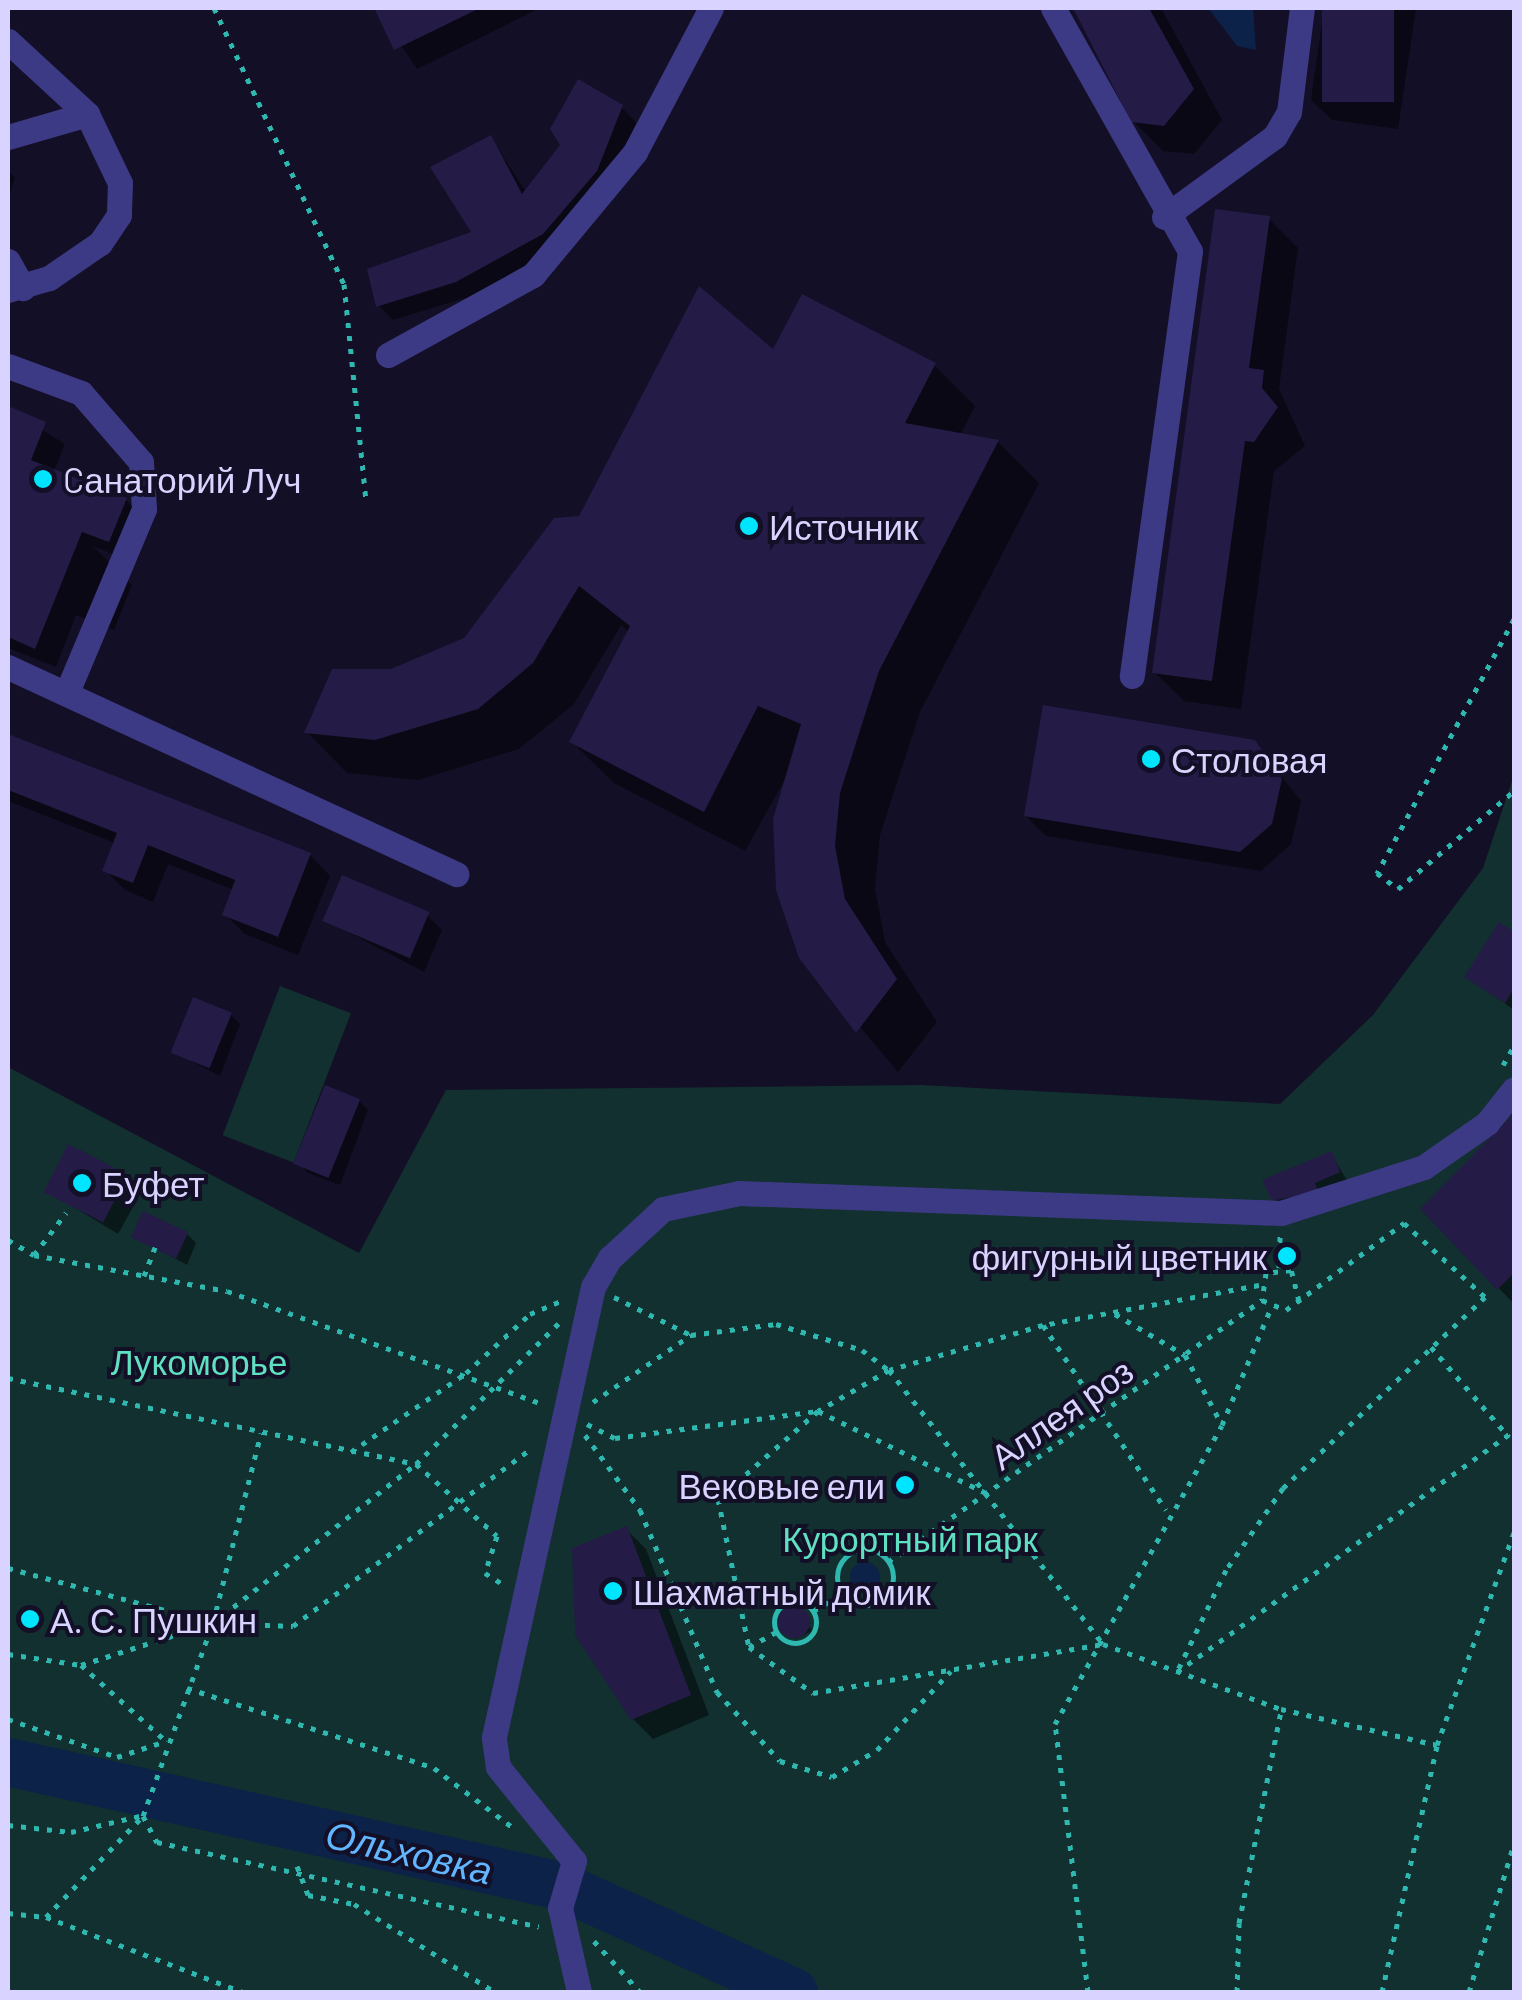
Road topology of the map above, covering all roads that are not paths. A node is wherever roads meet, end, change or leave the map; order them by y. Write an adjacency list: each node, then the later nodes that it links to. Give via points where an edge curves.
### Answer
1 (712, 8): 10 (lane, via 635,152 532,276)
2 (1053, 8): 7 (lane)
3 (1302, 8): 7 (lane, via 1289,112 1275,136)
4 (8, 40): 5 (lane)
5 (87, 114): 6 (lane); 9 (lane, via 120,183 120,215 71,266)
6 (8, 137)
7 (1164, 216): 13 (lane, via 1190,251)
8 (8, 262): 9 (lane)
9 (15, 289)
10 (388, 355)
11 (8, 366): 14 (lane, via 81,393 141,462 144,509)
12 (8, 667): 14 (lane)
13 (1132, 676)
14 (67, 692): 15 (lane)
15 (456, 874)
16 (1514, 1090): 17 (lane, via 1487,1123 1424,1167 1281,1213 739,1193 663,1210 610,1258 593,1287 572,1416 521,1596 494,1737 498,1767 566,1842 570,1872 560,1908)
17 (579, 1992)

